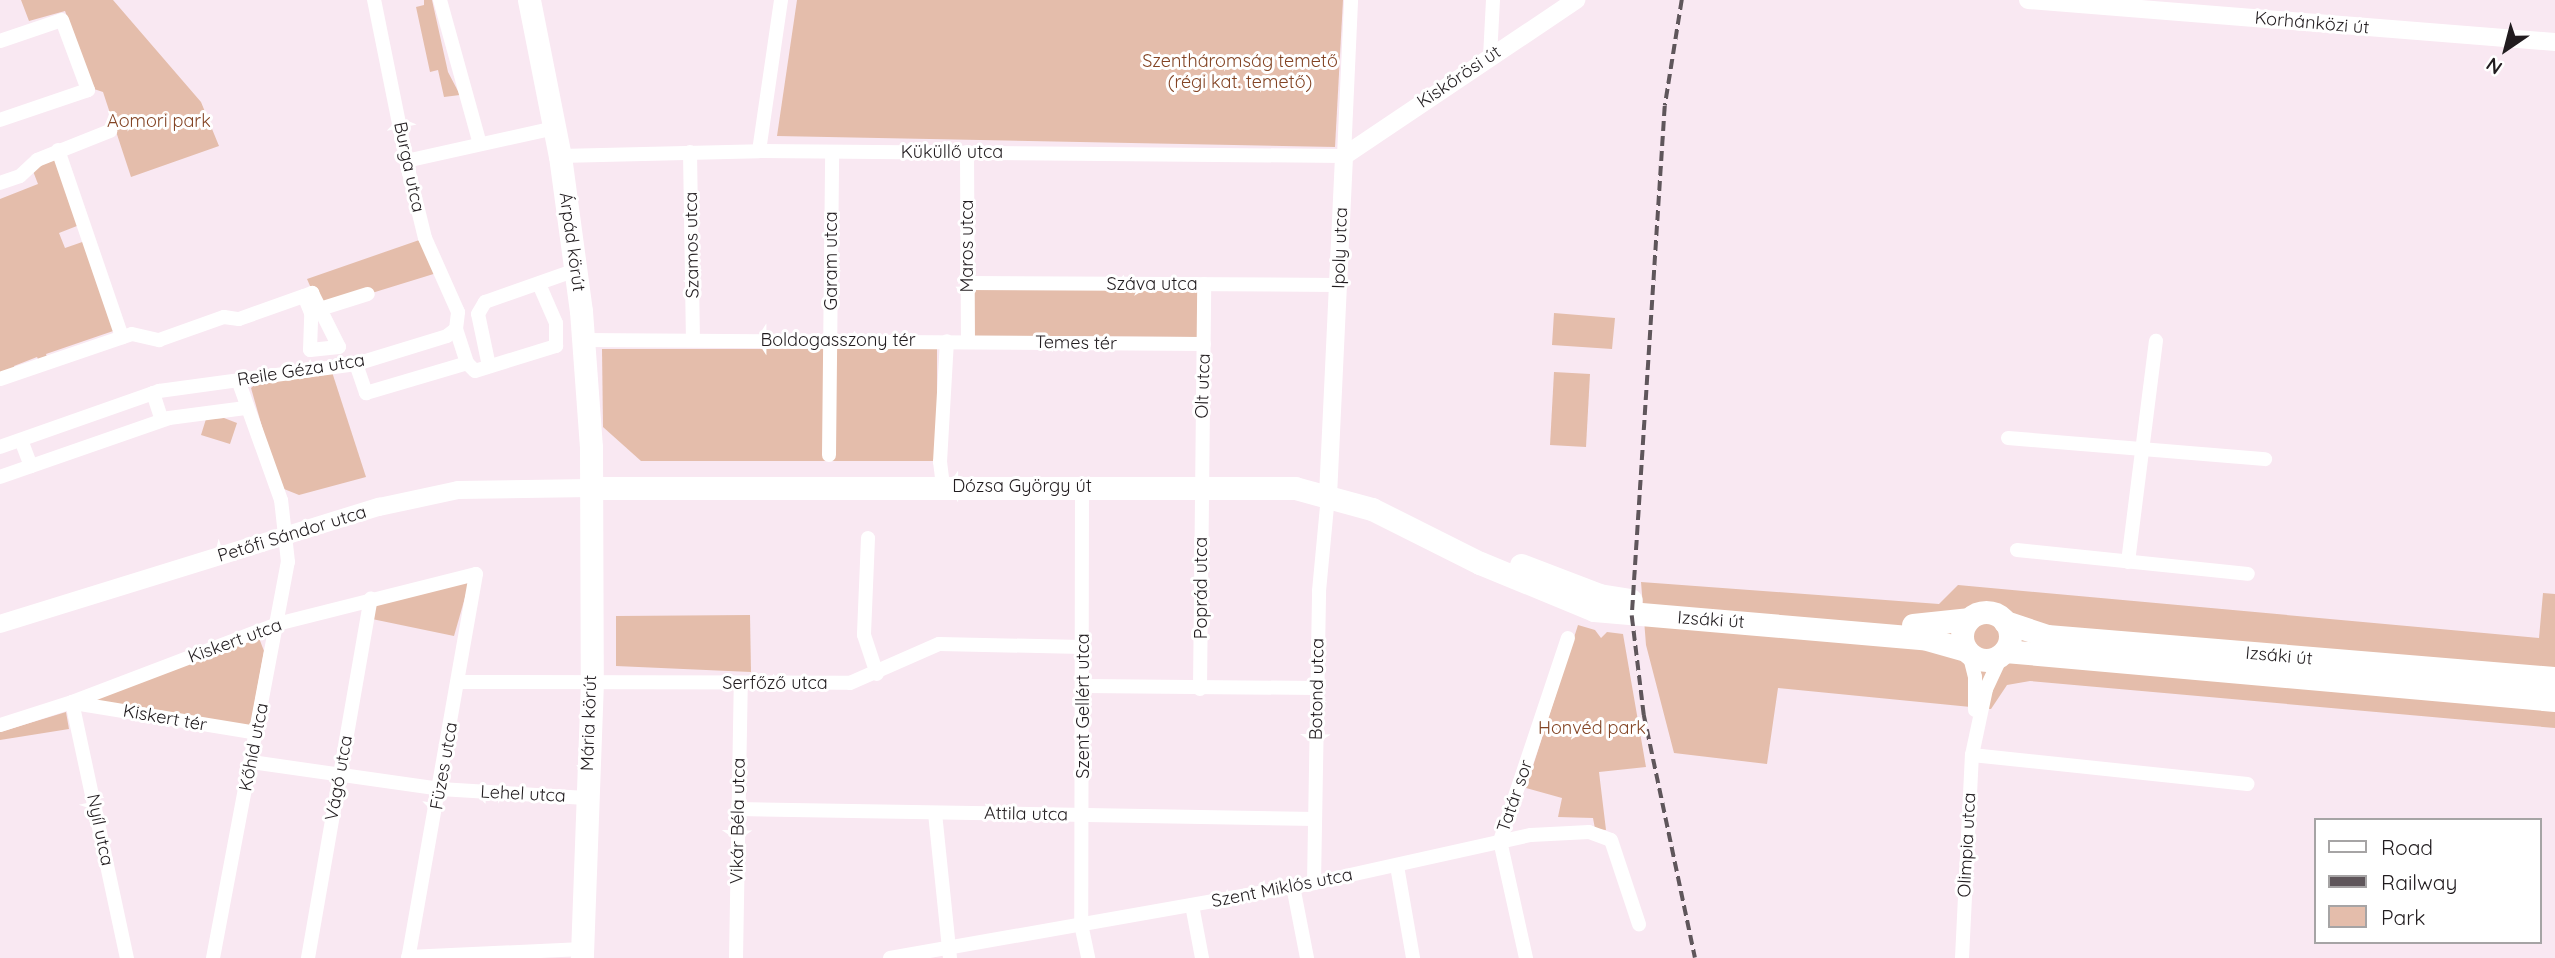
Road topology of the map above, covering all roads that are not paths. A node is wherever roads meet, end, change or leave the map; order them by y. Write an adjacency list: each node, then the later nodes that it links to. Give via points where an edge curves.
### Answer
1 (374, 0): 23 (street, Burga utca)
2 (440, 0): 15 (street)
3 (529, 0): 13 (main road, Árpád körút)
4 (781, 0): 17 (street)
5 (1351, 0): 22 (street, Ipoly utca)
6 (1493, 0): 11 (street)
7 (1576, 0): 11 (street, Kiskőrösi út)
8 (2028, 0): 10 (street, Korhánközi út)
9 (0, 41): 12 (street, via 62,20 88,90)
10 (2555, 42)
11 (1490, 57): 22 (street, Kiskőrösi út)
12 (0, 120)
13 (555, 128): 15 (street); 21 (main road, Árpád körút)
14 (110, 131): 16 (street)
15 (480, 144): 23 (street)
16 (58, 150): 24 (street, via 37,160 20,176); 34 (street)
17 (759, 150): 18 (street, Küküllő utca); 19 (street, Küküllő utca)
18 (690, 152): 21 (street, Küküllő utca); 35 (street, Szamos utca)
19 (832, 152): 20 (street, Küküllő utca); 37 (street, Garam utca)
20 (967, 152): 22 (street, Küküllő utca); 26 (street, Maros utca)
21 (560, 156): 25 (main road, Árpád körút)
22 (1344, 156): 29 (street, Ipoly utca)
23 (406, 161): 33 (street, Burga utca, via 425,238 458,312)
24 (0, 183)
25 (576, 271): 27 (street); 36 (main road, Árpád körút)
26 (967, 283): 28 (street, Száva utca); 39 (street, Maros utca)
27 (539, 284): 44 (street, via 485,302 478,314); 44 (street, via 556,323 556,346)
28 (1204, 284): 29 (street, Száva utca); 41 (street, Olt utca)
29 (1338, 285): 62 (street, Ipoly utca)
30 (368, 294): 32 (street)
31 (304, 296): 32 (street, via 313,293); 32 (street, via 311,313 310,350 339,347); 34 (street, via 159,340 132,334)
32 (320, 309)
33 (451, 332): 42 (street, Burga utca); 43 (street, Reile Géza utca)
34 (122, 337): 45 (street)
35 (693, 339): 36 (street, Boldogasszony tér); 37 (street, Boldogasszony tér)
36 (584, 341): 61 (main road, Árpád körút)
37 (831, 341): 38 (street, Boldogasszony tér); 54 (street, Garam utca)
38 (947, 341): 39 (street, Temes tér); 58 (street, via 940,462)
39 (968, 341): 41 (street, Temes tér)
40 (2156, 341): 53 (street)
41 (1204, 344): 60 (street, Olt utca)
42 (467, 363): 43 (street, via 366,393); 44 (street, via 475,371)
43 (356, 364): 46 (street, Reile Géza utca)
44 (489, 366)
45 (0, 379)
46 (238, 380): 47 (street, Reile Géza utca); 48 (street, Kőhíd utca)
47 (153, 393): 49 (street); 51 (street, Reile Géza utca)
48 (245, 408): 49 (street, Reile Géza utca); 63 (street, Kőhíd utca, via 281,500)
49 (162, 420): 56 (street, Reile Géza utca)
50 (2008, 438): 53 (street)
51 (21, 440): 52 (street, Reile Géza utca); 56 (street)
52 (0, 447)
53 (2142, 449): 55 (street); 66 (street)
54 (828, 455)
55 (2265, 459)
56 (30, 466): 57 (street, Reile Géza utca)
57 (0, 477)
58 (943, 486): 59 (main road, Dózsa György út); 61 (main road, Dózsa György út)
59 (1082, 487): 60 (main road, Dózsa György út); 76 (street, Szent Gellért utca)
60 (1202, 487): 62 (main road, Dózsa György út, via 1295,488); 86 (street, Poprád utca)
61 (592, 488): 63 (street, Petőfi Sándor utca, via 458,490 379,507); 81 (main road, Mária körút)
62 (1328, 496): 70 (main road, Dózsa György út, via 1371,509 1480,563); 85 (street, Botond utca)
63 (286, 536): 73 (street, Petőfi Sándor utca); 74 (street, Kőhíd utca, via 288,562)
64 (868, 538): 79 (street, via 864,635)
65 (2017, 550): 66 (street)
66 (2128, 562): 68 (street)
67 (476, 574): 69 (street, Kiskert utca); 82 (street, Füzes utca)
68 (2248, 574)
69 (371, 598): 74 (street, Kiskert utca); 94 (street, Vágó utca)
70 (1584, 598): 71 (main road, Izsáki út, via 1916,626); 77 (main road, Izsáki út, via 1632,616 1943,640)
71 (1968, 619): 72 (main road, via 1990,612); 77 (main road, via 1961,635)
72 (2005, 622): 78 (main road, via 2010,635); 80 (main road, Izsáki út, via 2047,636)
73 (0, 624)
74 (278, 624): 88 (street, Kiskert utca); 91 (street, Kőhíd utca)
75 (1568, 638): 102 (street, Tatár sor)
76 (1083, 647): 79 (street, Serfőző utca, via 939,644); 84 (street, Szent Gellért utca)
77 (1967, 652): 78 (main road, via 1983,660); 90 (street, Olimpia utca, via 1975,677)
78 (2003, 652): 87 (main road, Izsáki út); 90 (street, Olimpia utca, via 1986,689)
79 (877, 674): 83 (street, Serfőző utca, via 850,683)
80 (2555, 678)
81 (592, 681): 82 (street, Serfőző utca); 83 (street, Serfőző utca); 97 (main road, Mária körút)
82 (459, 682): 96 (street, Füzes utca)
83 (741, 684): 98 (street, Vikár Béla utca)
84 (1084, 686): 86 (street); 100 (street, Szent Gellért utca)
85 (1316, 688): 86 (street); 101 (street, Botond utca)
86 (1200, 689)
87 (2555, 699)
88 (72, 702): 89 (street, Kiskert utca); 91 (street, Kiskert tér); 111 (street, Nyíl utca)
89 (0, 725)
90 (1975, 732): 92 (street, Olimpia utca)
91 (257, 733): 93 (street, Kőhíd utca)
92 (1972, 755): 95 (street); 122 (street, Olimpia utca)
93 (251, 762): 94 (street, Lehel utca); 112 (street, Kőhíd utca)
94 (339, 775): 96 (street, Lehel utca); 113 (street, Vágó utca)
95 (2247, 783)
96 (440, 789): 97 (street, Lehel utca); 114 (street, Füzes utca)
97 (586, 798): 110 (main road, Mária körút)
98 (738, 809): 99 (street, Attila utca); 115 (street, Vikár Béla utca)
99 (935, 813): 100 (street, Attila utca); 109 (street)
100 (1082, 815): 101 (street, Attila utca); 107 (street, Szent Gellért utca)
101 (1315, 819): 104 (street, Botond utca)
102 (1500, 841): 103 (street, Szent Miklós utca); 108 (street, Szent Miklós utca, via 1577,833 1604,837 1615,845); 121 (street, Tatár sor)
103 (1397, 866): 104 (street, Szent Miklós utca); 120 (street)
104 (1314, 883): 105 (street, Szent Miklós utca)
105 (1293, 887): 106 (street, Szent Miklós utca); 119 (street)
106 (1192, 905): 107 (street, Szent Miklós utca); 118 (street)
107 (1081, 924): 109 (street, Szent Miklós utca); 117 (street, Szent Gellért utca)
108 (1639, 924)
109 (949, 953): 116 (street, Szent Miklós utca)
110 (582, 954): 114 (street)
111 (127, 958)
112 (213, 958)
113 (308, 958)
114 (408, 958)
115 (736, 958)
116 (890, 958)
117 (1088, 958)
118 (1202, 958)
119 (1307, 958)
120 (1413, 958)
121 (1526, 958)
122 (1962, 958)

